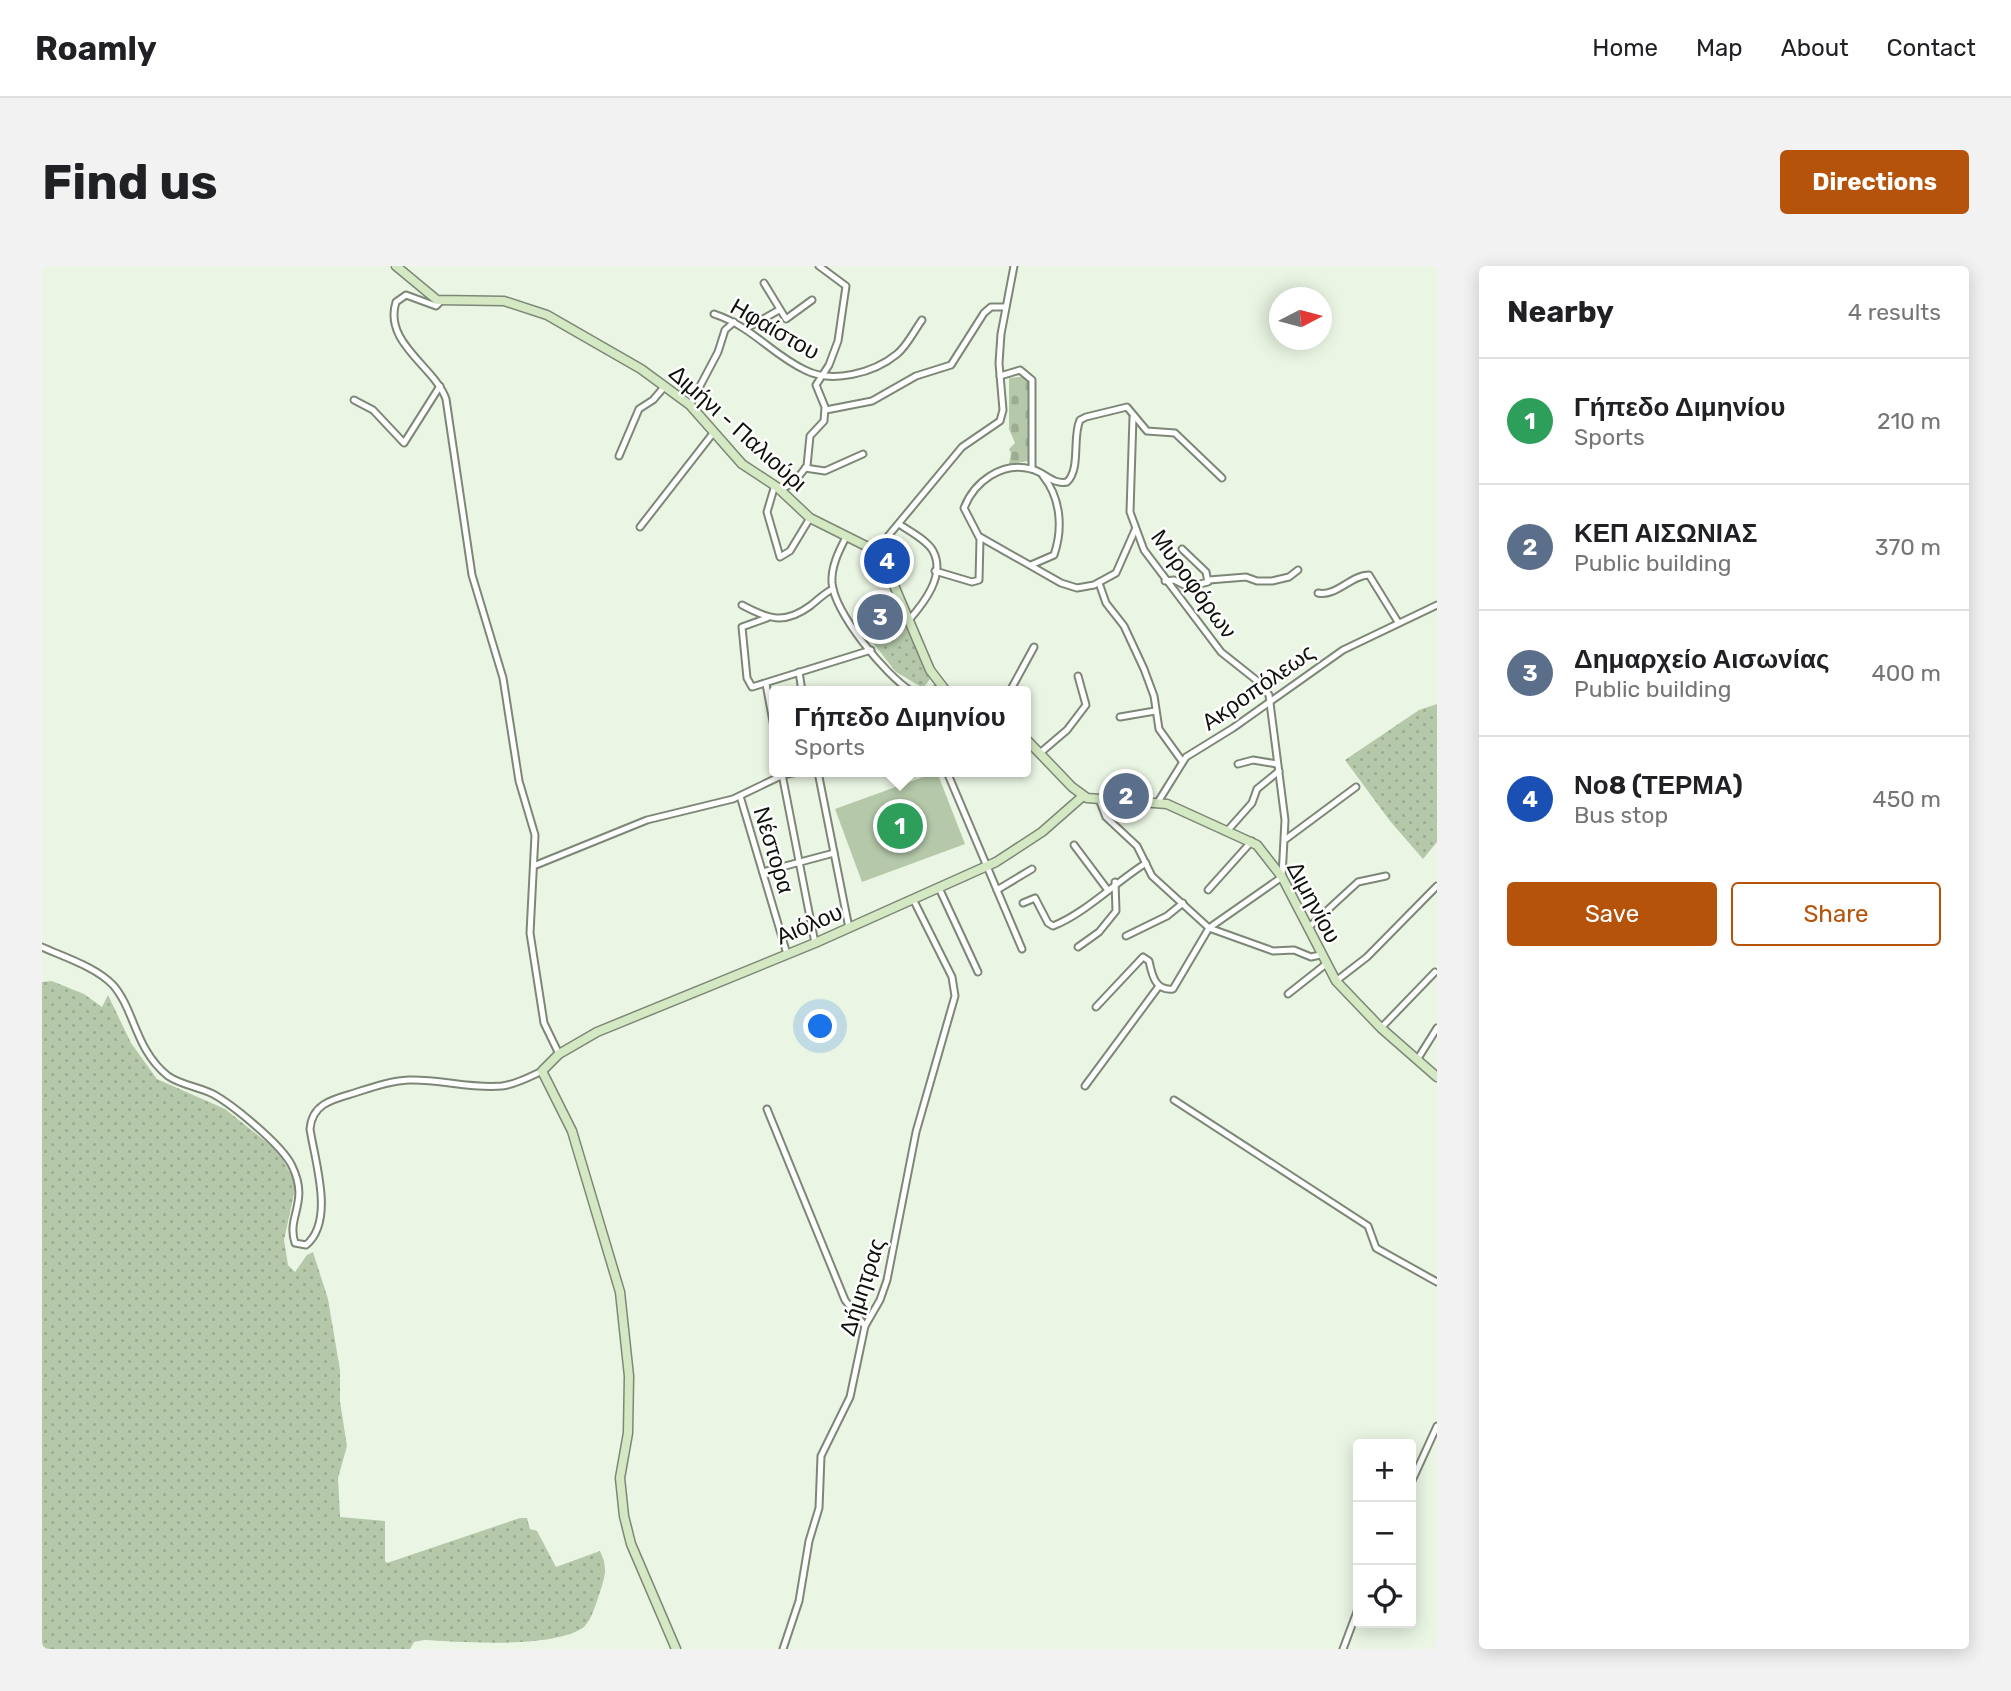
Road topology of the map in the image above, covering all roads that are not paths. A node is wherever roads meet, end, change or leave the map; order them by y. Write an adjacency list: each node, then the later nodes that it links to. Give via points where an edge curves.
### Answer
1 (396, 266): 6 (main road, via 430,297)
2 (819, 266): 13 (street, via 847,288 838,341)
3 (1014, 266): 7 (street)
4 (764, 283): 8 (street)
5 (812, 300): 8 (street, via 790,319)
6 (442, 301): 15 (street, via 430,306 406,295 396,302 394,314 408,350); 16 (main road, Διμήνι - Παλιούρι, via 494,299 523,305)
7 (1004, 307): 14 (street); 19 (street, via 991,307 984,313 951,365 916,376 872,401)
8 (779, 310): 12 (street)
9 (714, 314): 11 (street, Ηφαίστου)
10 (922, 320): 13 (street, Ηφαίστου, via 897,354 871,369)
11 (734, 322): 12 (street, Ηφαίστου); 18 (street, via 725,330)
12 (747, 328): 13 (street, Ηφαίστου, via 803,369)
13 (823, 376): 19 (street, via 816,385)
14 (1000, 376): 25 (street, via 1020,370 1032,380); 29 (street, via 1000,421 968,441)
15 (440, 386): 17 (street, via 404,443 373,410); 83 (street, via 449,414 472,575 507,696 519,781 535,835)
16 (665, 386): 18 (main road, Διμήνι - Παλιούρι); 23 (street, via 639,410)
17 (354, 400)
18 (690, 405): 21 (main road, Διμήνι - Παλιούρι)
19 (825, 410): 24 (street, via 823,424 810,436)
20 (1133, 417): 25 (street, via 1124,406 1080,420 1071,478 1058,483); 26 (street, via 1153,434 1175,433); 31 (street, Μυροφόρων, via 1129,502)
21 (714, 432): 27 (main road, Διμήνι - Παλιούρι, via 737,460); 30 (street)
22 (863, 454): 24 (street, via 825,471)
23 (619, 456)
24 (806, 468): 27 (street, via 795,481)
25 (1035, 470): 32 (street, via 999,471 971,492 964,508); 36 (street, via 1055,495 1058,532 1054,555)
26 (1222, 478)
27 (778, 488): 28 (main road, Διμήνι - Παλιούρι); 28 (street, via 767,512 780,557 790,551)
28 (810, 518): 33 (main road, Διμήνι - Παλιούρι)
29 (899, 524): 35 (street); 38 (street, via 930,547)
30 (640, 527)
31 (1135, 530): 40 (street, Μυροφόρων); 41 (street, via 1118,571)
32 (979, 536): 36 (street); 38 (street, via 978,581)
33 (846, 537): 35 (main road, Διμήνι - Παλιούρι); 42 (street, via 833,566)
34 (1182, 549): 39 (street, via 1205,570)
35 (874, 553): 47 (main road, Διμήνι - Παλιούρι, via 886,567)
36 (1030, 565): 41 (street, via 1070,587)
37 (1298, 570): 39 (street, via 1272,581 1246,577)
38 (935, 571): 47 (street, via 926,599)
39 (1209, 580): 40 (street, via 1188,587)
40 (1166, 581): 59 (street, Μυροφόρων, via 1217,648 1260,683)
41 (1099, 583): 60 (street, via 1106,603 1130,637)
42 (833, 589): 46 (street, via 789,618); 50 (street, via 842,611)
43 (1318, 593): 48 (street, via 1369,575)
44 (742, 605): 46 (street)
45 (1437, 605): 48 (street, Ακροπόλεως)
46 (767, 618): 53 (street, via 742,627 750,685)
47 (909, 620): 56 (main road, Διμήνι - Παλιούρι)
48 (1398, 622): 59 (street, Ακροπόλεως, via 1343,650)
49 (1034, 647): 57 (street)
50 (871, 650): 51 (street); 55 (street)
51 (799, 672): 53 (street); 54 (street)
52 (1078, 676): 63 (street, via 1086,705)
53 (766, 684): 58 (street)
54 (802, 686)
55 (903, 686)
56 (938, 686)
57 (1013, 686)
58 (769, 700)
59 (1271, 701): 64 (street, Ακροπόλεως); 66 (street)
60 (1156, 711): 61 (street); 64 (street, via 1164,737)
61 (1120, 717)
62 (1031, 747): 63 (main road)
63 (1040, 754): 73 (main road)
64 (1182, 761): 75 (street, Ακροπόλεως)
65 (1238, 764): 66 (street, via 1253,760)
66 (1278, 767): 76 (street); 77 (street)
67 (776, 777): 72 (street)
68 (783, 777): 81 (street)
69 (819, 777): 80 (street)
70 (949, 777): 84 (street)
71 (1356, 787): 77 (street)
72 (740, 796): 83 (street, via 647,820); 86 (street, Νέστορα)
73 (1083, 796): 74 (main road, Διμηνίου); 84 (main road, Αιόλου, via 1029,842)
74 (1099, 799): 75 (main road, Διμηνίου); 82 (street, via 1106,817 1135,843)
75 (1158, 802): 76 (main road, Διμηνίου)
76 (1228, 830): 78 (main road, Διμηνίου)
77 (1286, 839): 88 (street)
78 (1252, 841): 88 (main road, Διμηνίου); 94 (street)
79 (1074, 845): 92 (street)
80 (834, 853): 81 (street); 98 (street)
81 (799, 863): 86 (street); 102 (street)
82 (1146, 863): 89 (street); 97 (street, via 1152,876)
83 (536, 865): 117 (street, via 530,933 544,1023)
84 (987, 867): 91 (main road, Αιόλου); 93 (street)
85 (1032, 869): 93 (street)
86 (763, 872): 106 (street, Νέστορα)
87 (1386, 876): 100 (street, via 1358,882)
88 (1282, 877): 99 (street); 100 (main road, Διμηνίου)
89 (1115, 882): 92 (street); 104 (street, via 1116,911 1099,932)
90 (1437, 886): 111 (street, via 1367,957)
91 (939, 888): 95 (main road, Αιόλου); 109 (street)
92 (1107, 889): 96 (street, via 1071,919 1054,926 1035,898)
93 (997, 890): 105 (street)
94 (1208, 890)
95 (913, 899): 98 (main road, Αιόλου); 125 (street, Δήμητρας, via 952,976 955,996 919,1120 887,1280)
96 (1023, 903)
97 (1183, 903): 99 (street); 101 (street)
98 (849, 928): 102 (main road, Αιόλου)
99 (1209, 928): 107 (street, via 1273,951); 112 (street, via 1175,987)
100 (1308, 928): 107 (main road, Διμηνίου)
101 (1126, 936)
102 (815, 943): 106 (main road, Αιόλου)
103 (42, 947): 119 (street, via 106,978 122,998 144,1048 163,1071 222,1100 279,1147 300,1188 292,1234 295,1243 306,1245 319,1228 321,1208 310,1129 319,1107 392,1082 499,1086)
104 (1078, 947)
105 (1022, 949)
106 (787, 954): 117 (main road, Αιόλου, via 597,1032)
107 (1320, 955): 108 (main road, Διμηνίου)
108 (1326, 964): 111 (main road, Διμηνίου); 113 (street)
109 (978, 972)
110 (1435, 972): 115 (street)
111 (1335, 981): 115 (main road, Διμηνίου)
112 (1159, 986): 114 (street, via 1149,961 1142,957); 121 (street)
113 (1288, 994)
114 (1096, 1007)
115 (1381, 1028): 118 (main road, Διμηνίου)
116 (1437, 1028): 118 (street)
117 (559, 1054): 119 (main road, Αιόλου)
118 (1417, 1060): 120 (main road, Διμηνίου)
119 (542, 1071): 129 (main road, via 572,1131 620,1292 629,1376 628,1433 620,1478 624,1516 631,1544)
120 (1437, 1077)
121 (1085, 1086)
122 (1174, 1100): 124 (street, via 1368,1226 1376,1248)
123 (767, 1109): 125 (street, via 842,1293)
124 (1437, 1282)
125 (865, 1325): 130 (street, Δήμητρας, via 850,1397 820,1462 819,1507 799,1601)
126 (1437, 1426): 127 (street)
127 (1416, 1472)
128 (1353, 1622): 131 (street)
129 (676, 1649)
130 (783, 1649)
131 (1343, 1649)

